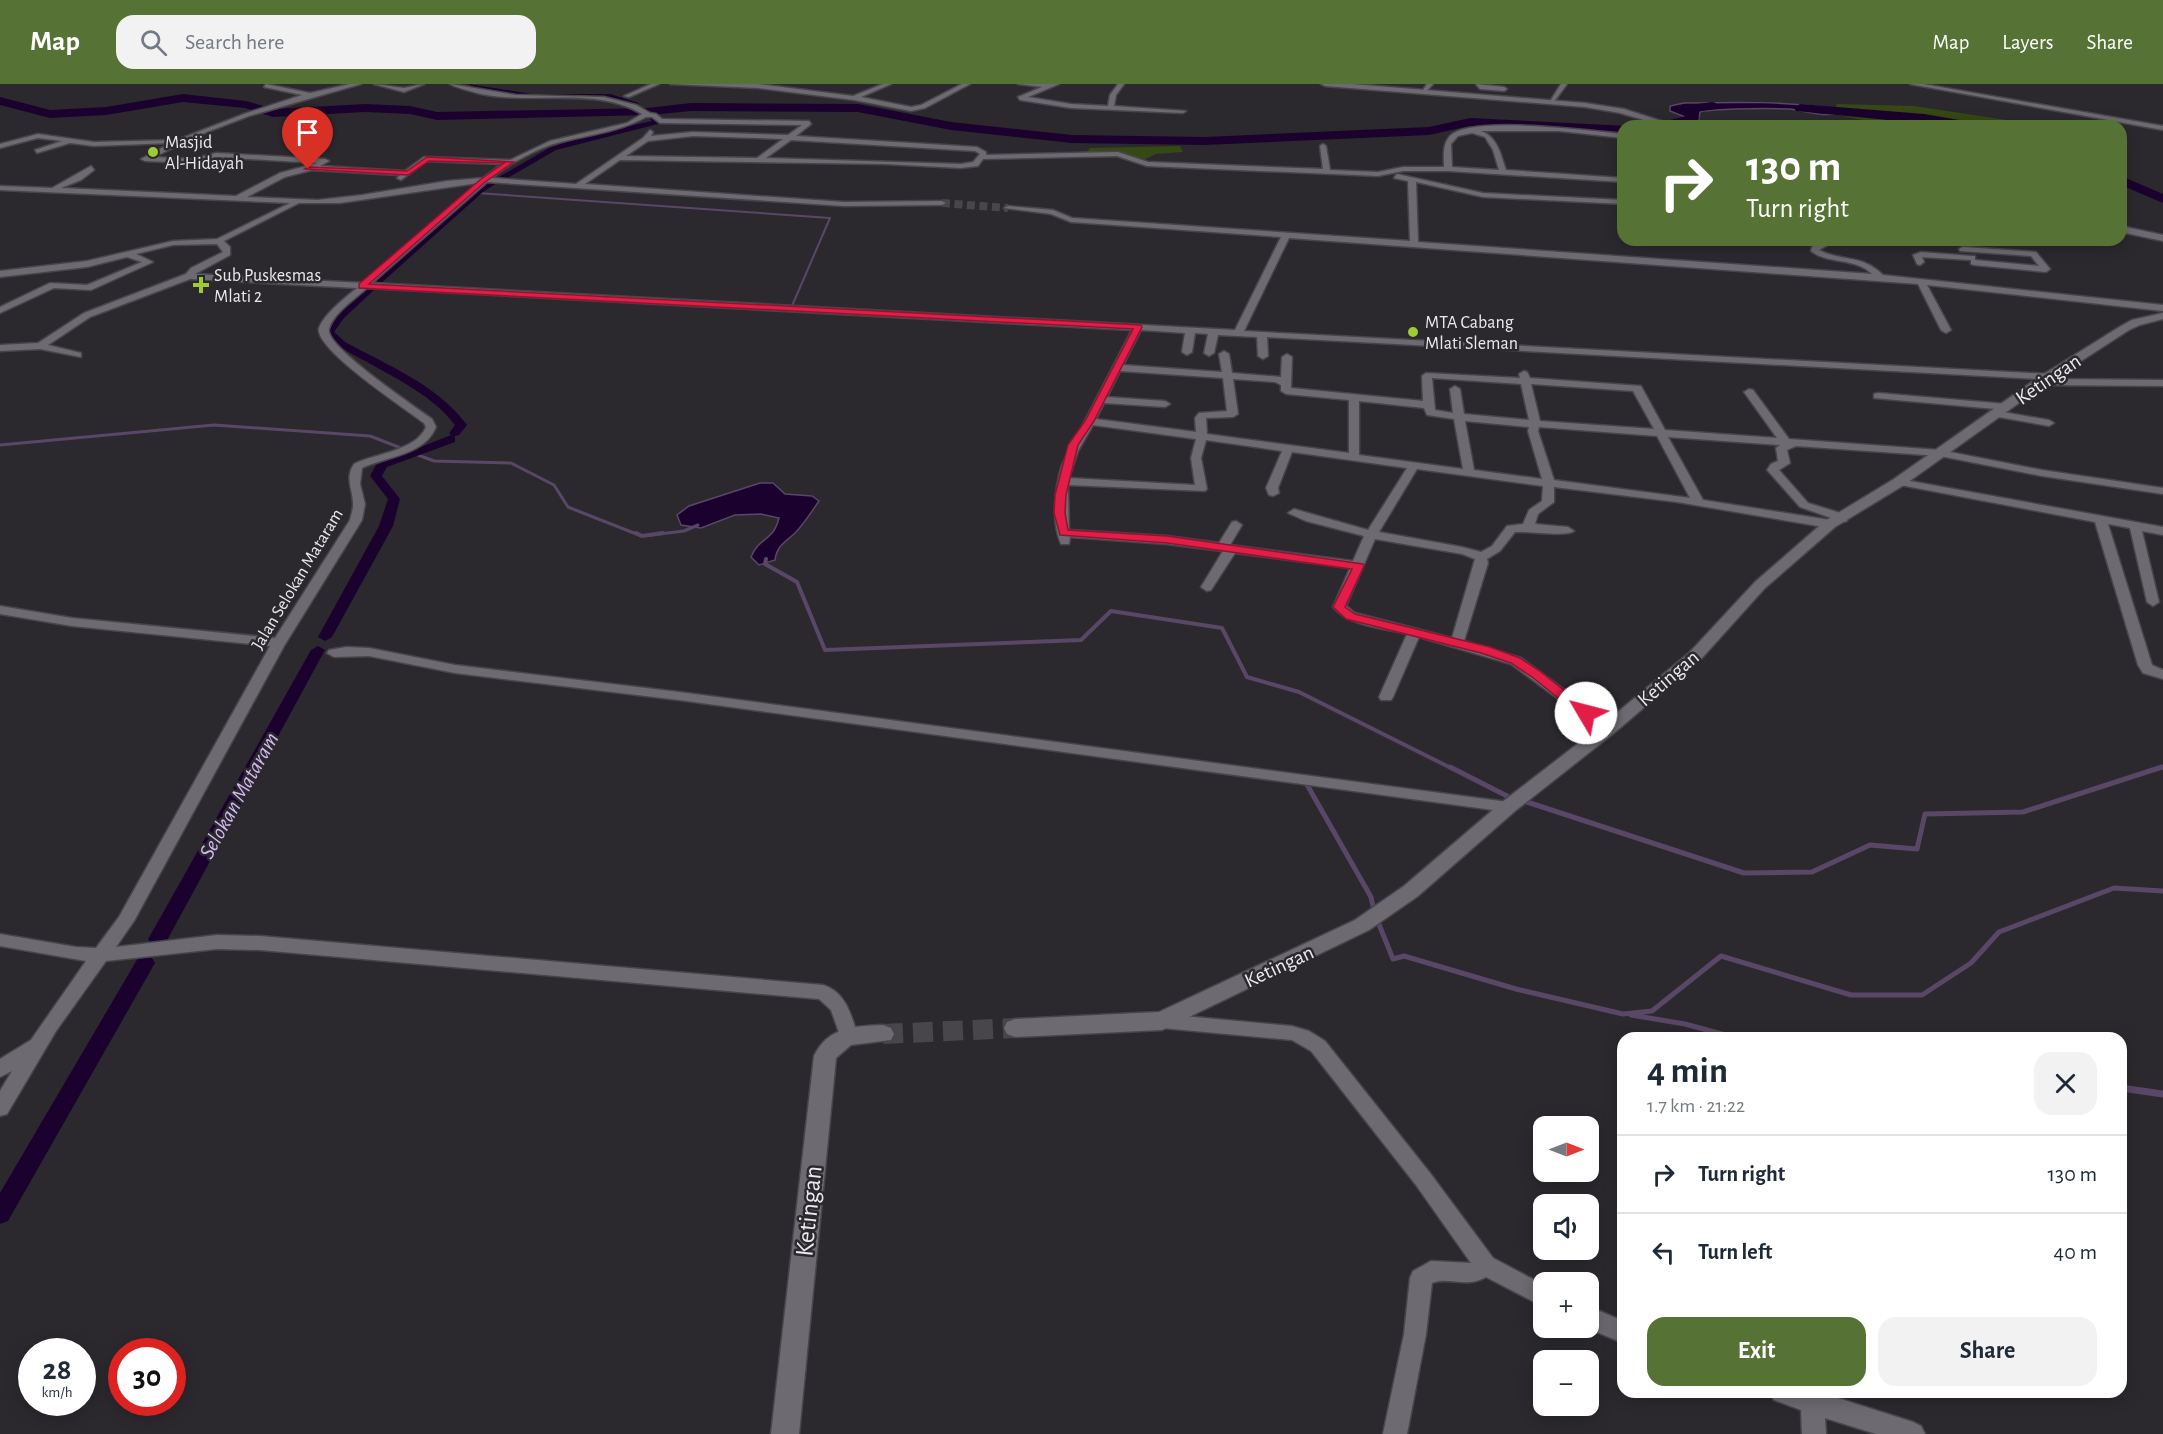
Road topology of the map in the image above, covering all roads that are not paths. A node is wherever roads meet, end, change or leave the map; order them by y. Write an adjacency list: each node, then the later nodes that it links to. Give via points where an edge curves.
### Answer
1 (358, 84): 25 (street)
2 (377, 84): 3 (street, via 404,90)
3 (421, 84)
4 (453, 84): 29 (street, via 506,96 597,98)
5 (483, 84): 26 (street, via 524,93)
6 (656, 84): 26 (street)
7 (673, 84): 8 (street)
8 (723, 84): 19 (street)
9 (888, 84): 27 (street)
10 (967, 84): 27 (street, via 917,109)
11 (1021, 84): 20 (street)
12 (1121, 84): 30 (street)
13 (1325, 84): 22 (street)
14 (1430, 84): 24 (street)
15 (1479, 84): 23 (street)
16 (1553, 84): 21 (street)
17 (1913, 84): 35 (street)
18 (270, 85): 25 (street)
19 (759, 85): 27 (street)
20 (1053, 85): 30 (street, via 1020,98 1058,105)
21 (1563, 85): 28 (street)
22 (1377, 86): 24 (street)
23 (1504, 89)
24 (1423, 92): 28 (street)
25 (310, 95): 46 (street)
26 (627, 96): 29 (street)
27 (854, 98)
28 (1551, 102): 34 (street, via 1606,108)
29 (641, 107): 36 (street); 54 (street, Jalan Selokan Mataram, via 629,124 552,142)
30 (1111, 107): 31 (street)
31 (1183, 111)
32 (815, 117): 38 (street)
33 (766, 120): 36 (street); 38 (street); 41 (street)
34 (1651, 120)
35 (2118, 120)
36 (660, 121): 44 (street)
37 (2127, 122): 39 (street)
38 (809, 123): 43 (street)
39 (2163, 128)
40 (1476, 132): 42 (street, via 1484,128 1559,129); 60 (street, via 1458,134 1448,144); 63 (street, via 1488,136)
41 (752, 135): 43 (street); 44 (street, via 693,134)
42 (1617, 135)
43 (789, 137): 47 (street); 53 (street)
44 (646, 139): 52 (street)
45 (70, 141): 46 (street); 48 (street, via 35,136); 50 (street)
46 (180, 141): 59 (street, via 145,159 192,161 216,155 325,161)
47 (897, 145): 51 (street, via 977,149 983,151); 55 (street)
48 (0, 146)
49 (1323, 146): 61 (street)
50 (37, 151)
51 (981, 157): 55 (street, via 969,166); 61 (street, via 1118,154 1147,164)
52 (620, 158): 53 (street); 72 (street)
53 (759, 160): 55 (street)
54 (510, 162): 64 (street, via 427,159); 69 (street, Jalan Selokan Mataram)
55 (884, 162)
56 (1385, 162): 62 (street)
57 (1536, 167): 67 (street, via 1547,167)
58 (91, 168): 74 (street)
59 (312, 168): 64 (street); 76 (street, via 288,173)
60 (1448, 169): 62 (street, via 1427,165); 63 (street)
61 (1327, 171): 66 (street)
62 (1389, 171): 66 (street)
63 (1503, 172): 65 (street)
64 (408, 173): 75 (street)
65 (1521, 173): 67 (street); 71 (street)
66 (1378, 174): 68 (street)
67 (1551, 175): 70 (street)
68 (1412, 179): 78 (street, via 1483,195); 85 (street)
69 (487, 180): 72 (street); 75 (street, via 439,183); 98 (street, Jalan Selokan Mataram)
70 (1617, 180)
71 (1524, 182)
72 (579, 185): 79 (street, via 844,204)
73 (0, 188): 74 (street)
74 (50, 190): 76 (street)
75 (379, 194): 77 (street)
76 (237, 198): 77 (street)
77 (298, 202): 84 (street)
78 (1617, 202)
79 (942, 203)
80 (1008, 208): 82 (street, via 1053,212 1071,220)
81 (2127, 229): 83 (street)
82 (1286, 236): 85 (street); 108 (street)
83 (2163, 238)
84 (219, 241): 89 (street, via 173,243); 94 (street, via 227,253)
85 (1414, 245): 95 (street)
86 (1821, 246): 95 (street, via 1815,251 1863,262)
87 (1962, 246): 90 (street)
88 (1975, 246): 90 (street, via 2033,254 2046,269)
89 (130, 255): 93 (street); 100 (street, via 149,262 88,288 56,285)
90 (1973, 260): 91 (street, via 1921,254 1917,255); 92 (street)
91 (1920, 262)
92 (1980, 270)
93 (0, 274)
94 (189, 276): 98 (street); 110 (street, via 87,315)
95 (1880, 278): 97 (street)
96 (1986, 279): 99 (street)
97 (1921, 282): 99 (street); 105 (street)
98 (366, 286): 104 (street); 167 (street, Jalan Selokan Mataram, via 329,319 324,336 340,355 431,427 427,437 414,446 358,466 354,484 359,504 356,520)
99 (1992, 288): 103 (street)
100 (23, 300): 101 (street); 102 (street)
101 (46, 302)
102 (0, 310)
103 (2161, 316): 121 (street, Ketingan, via 2125,328)
104 (1138, 327): 108 (street); 118 (street)
105 (1946, 330)
106 (1190, 333): 112 (street)
107 (1213, 334): 113 (street)
108 (1238, 334): 109 (street)
109 (1262, 335): 116 (street); 121 (street)
110 (40, 346): 111 (street); 115 (street)
111 (2, 350)
112 (1187, 352)
113 (1209, 353)
114 (1224, 354): 119 (street)
115 (78, 355)
116 (1263, 356)
117 (1287, 357): 122 (street)
118 (1118, 368): 119 (street); 128 (street)
119 (1228, 375): 122 (street); 138 (street, via 1233,414 1201,416)
120 (1525, 377): 130 (street, via 1429,375); 136 (street); 137 (street, via 1637,388)
121 (2044, 380): 123 (street); 132 (street, Ketingan)
122 (1284, 383): 127 (street, via 1290,393)
123 (2163, 383)
124 (1455, 389): 133 (street)
125 (1749, 392): 139 (street)
126 (1878, 396): 132 (street)
127 (1354, 397): 130 (street); 142 (street)
128 (1099, 400): 129 (street); 134 (street)
129 (1165, 404)
130 (1428, 405): 133 (street, via 1436,415)
131 (1892, 406): 132 (street)
132 (2000, 412): 135 (street); 141 (street, Ketingan)
133 (1459, 417): 136 (street); 144 (street)
134 (1090, 421): 138 (street); 145 (street, via 1073,445)
135 (2049, 423)
136 (1535, 424): 137 (street); 147 (street, via 1533,431)
137 (1661, 433): 139 (street); 150 (street)
138 (1202, 436): 140 (street); 145 (street, via 1196,458 1202,487 1199,490)
139 (1791, 441): 141 (street); 153 (street, via 1781,448 1784,463 1773,470 1804,505)
140 (1288, 448): 142 (street); 149 (street)
141 (1940, 453): 146 (street, Ketingan); 148 (street)
142 (1354, 456): 143 (street)
143 (1414, 465): 144 (street); 159 (street)
144 (1469, 473): 147 (street)
145 (1063, 481): 160 (street, via 1060,513 1064,537 1167,540)
146 (1899, 482): 152 (street); 153 (street, Ketingan)
147 (1549, 483): 150 (street); 156 (street, via 1548,502 1533,512)
148 (2163, 491)
149 (1273, 493)
150 (1698, 502): 153 (street)
151 (1294, 513): 159 (street)
152 (2100, 519): 155 (street); 170 (street, via 2145,665)
153 (1836, 521): 172 (street, Ketingan, via 1760,585 1695,656)
154 (1236, 525): 160 (street)
155 (2135, 525): 158 (street); 164 (street)
156 (1528, 527): 157 (street); 161 (street, via 1511,529 1494,552)
157 (1568, 531)
158 (2163, 531)
159 (1371, 535): 161 (street, via 1471,551); 162 (street)
160 (1227, 548): 162 (street); 163 (street)
161 (1481, 557): 168 (street, via 1473,599)
162 (1359, 566): 166 (street, via 1339,607 1343,612)
163 (1207, 587)
164 (2153, 602)
165 (0, 610): 167 (street, via 84,623)
166 (1414, 633): 168 (street); 171 (street)
167 (279, 642): 175 (street, Jalan Selokan Mataram)
168 (1457, 643): 172 (street, via 1515,661)
169 (333, 653): 173 (street, via 369,652 455,669)
170 (2163, 675)
171 (1386, 697)
172 (1608, 729): 173 (street, Ketingan)
173 (1508, 807): 176 (street, Ketingan, via 1411,891 1362,925)
174 (0, 940): 175 (street, via 76,954)
175 (108, 955): 179 (street, via 217,942 260,943 823,992 837,1004); 180 (street, Jalan Selokan Mataram)
176 (1162, 1021): 177 (street, Ketingan); 183 (street, via 1292,1033 1318,1046)
177 (1015, 1028)
178 (884, 1034): 179 (street)
179 (849, 1035): 189 (street, Ketingan, via 831,1046 823,1067)
180 (36, 1045): 181 (street); 182 (street, Jalan Selokan Mataram)
181 (0, 1069)
182 (0, 1108)
183 (1485, 1265): 184 (street); 190 (street, via 1472,1273 1432,1270 1421,1278 1415,1334)
184 (1533, 1291)
185 (1599, 1322): 186 (street)
186 (1617, 1329)
187 (1800, 1398): 188 (street)
188 (1812, 1402): 191 (street); 192 (street)
189 (785, 1434)
190 (1395, 1434)
191 (1814, 1434)
192 (1913, 1434)

